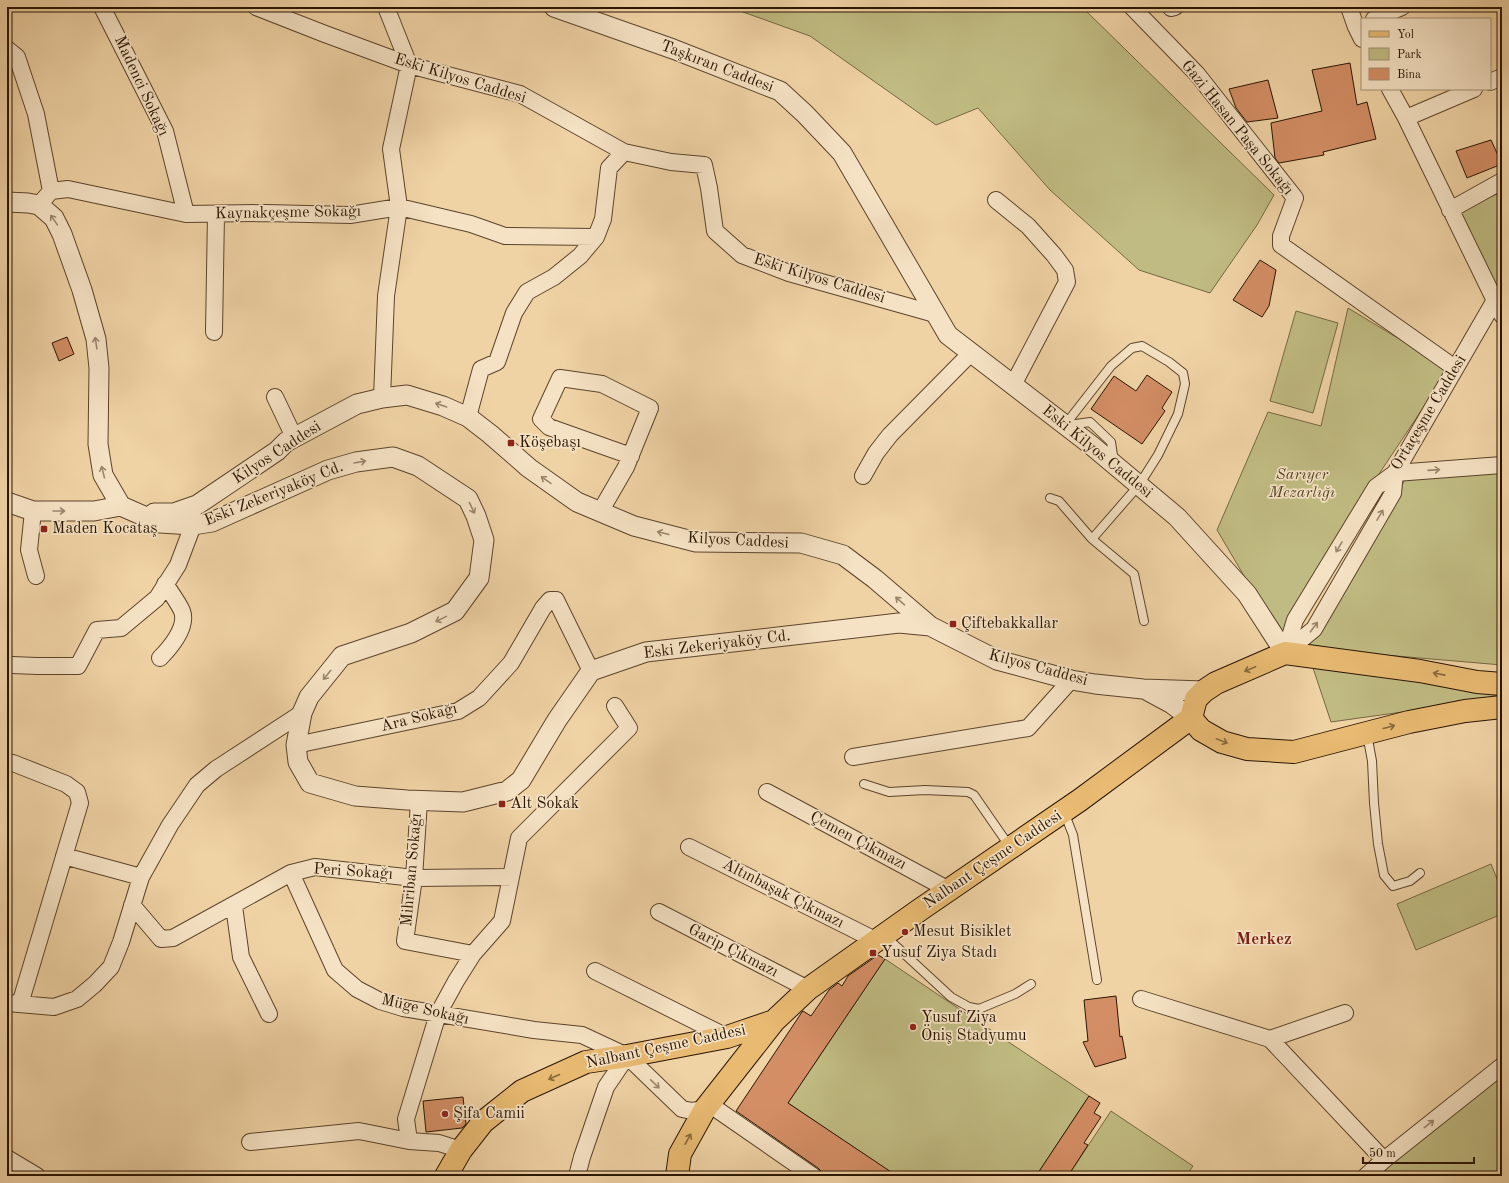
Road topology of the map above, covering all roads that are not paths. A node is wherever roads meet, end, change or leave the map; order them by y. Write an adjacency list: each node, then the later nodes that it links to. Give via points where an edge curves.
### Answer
1 (102, 7): 25 (street, Madenci Sokağı, via 165,131)
2 (256, 7): 11 (street, Eski Kilyos Caddesi)
3 (386, 7): 11 (street)
4 (554, 7): 29 (street, Taşkıran Caddesi, via 673,49 780,91 842,153)
5 (1132, 7): 33 (street, Gazi Hasan Paşa Sokağı, via 1196,74 1295,198 1281,236 1281,245)
6 (1349, 7): 9 (street)
7 (1402, 7): 8 (street)
8 (1376, 18)
9 (1360, 30)
10 (7, 49): 19 (street, via 17,57 36,114)
11 (409, 65): 17 (street, Eski Kilyos Caddesi, via 520,94); 23 (street, via 391,149)
12 (1502, 77): 13 (street)
13 (1491, 82)
14 (1391, 90): 16 (street)
15 (1472, 90): 16 (street)
16 (1406, 118): 24 (street)
17 (624, 152): 27 (street, via 609,168 603,220); 29 (street, Eski Kilyos Caddesi, via 671,162 704,165 715,231 742,255 789,273)
18 (1502, 181): 24 (street)
19 (52, 191): 22 (street); 25 (street, Kaynakçeşme Sokağı, via 68,189)
20 (996, 200): 34 (street, via 1028,226 1054,255 1065,270 1067,282)
21 (7, 202): 22 (street)
22 (39, 205): 47 (street, one-way to 22, via 103,475 98,444 99,368 94,332 62,234 54,218)
23 (399, 207): 26 (street, Kaynakçeşme Sokağı, via 350,215); 27 (street, Kaynakçeşme Sokağı, via 471,224 505,236); 36 (street, via 386,296)
24 (1450, 210): 28 (street)
25 (186, 214): 26 (street, Kaynakçeşme Sokağı)
26 (216, 214): 31 (street)
27 (596, 237): 37 (street, via 575,260 554,277 527,292 514,313 497,362 482,369)
28 (1498, 299): 30 (street); 33 (street, Ortaçeşme Caddesi)
29 (935, 314): 32 (street, Eski Kilyos Caddesi, via 948,335)
30 (1502, 315)
31 (214, 332)
32 (971, 353): 34 (street, Eski Kilyos Caddesi); 43 (street, via 890,435)
33 (1455, 368): 42 (street, Ortaçeşme Caddesi)
34 (1013, 386): 38 (street, Eski Kilyos Caddesi)
35 (275, 397): 39 (street)
36 (382, 398): 37 (street, Kilyos Caddesi, one-way to 36, via 407,395); 39 (street, Kilyos Caddesi, via 357,404)
37 (468, 417): 49 (street, Kilyos Caddesi, one-way to 37, via 577,502 529,468)
38 (1065, 425): 44 (street, Eski Kilyos Caddesi); 44 (lane, via 1111,366 1132,348 1142,346 1183,373 1185,384 1178,414 1158,455)
39 (294, 437): 50 (street, Kilyos Caddesi, via 197,505 174,513)
40 (631, 456): 40 (street, via 650,408 602,384 560,378 541,419 549,427); 49 (street)
41 (1502, 465): 42 (street, one-way to 41)
42 (1395, 473): 57 (street, Ortaçeşme Caddesi, via 1376,487 1295,620)
43 (863, 476)
44 (1139, 485): 52 (lane); 57 (street, Eski Kilyos Caddesi, via 1177,517 1247,594)
45 (1050, 498): 52 (lane, via 1059,501)
46 (7, 502): 48 (street)
47 (121, 506): 48 (street, one-way to 47, via 94,511); 50 (street, Kilyos Caddesi)
48 (33, 511): 53 (street, via 29,550)
49 (600, 512): 56 (street, Kilyos Caddesi, one-way to 49, via 843,555 801,543 696,542 634,526)
50 (139, 514): 51 (street, Eski Zekeriyaköy Cd., via 160,523)
51 (193, 525): 54 (street, via 178,565); 69 (street, Eski Zekeriyaköy Cd., one-way to 69, via 212,522 328,470 356,462 394,457 418,466 468,499 484,540 479,578 455,611 412,633 342,656 309,697)
52 (1092, 539): 55 (lane, via 1134,574)
53 (36, 576)
54 (165, 584): 58 (street, via 183,612 182,626 173,644); 59 (street, via 157,598 121,628 96,630 78,666)
55 (1144, 621)
56 (930, 626): 60 (street, Eski Zekeriyaköy Cd., via 899,623 646,652); 61 (street, Kilyos Caddesi, via 996,660)
57 (1285, 652): 62 (main road, one-way to 57, via 1420,671); 65 (main road, one-way to 65, via 1216,683)
58 (160, 658)
59 (12, 665)
60 (591, 671): 72 (street, Ara Sokağı, via 556,600 550,600 511,663 479,698 458,711); 77 (street, Eski Zekeriyaköy Cd., via 520,780 507,791 463,802)
61 (1071, 680): 64 (street, Kilyos Caddesi); 73 (street, via 1028,728)
62 (1477, 682): 63 (main road); 68 (main road, via 1480,694)
63 (1502, 684)
64 (1143, 689): 65 (street); 70 (street, via 1172,704)
65 (1204, 691): 70 (main road, via 1196,699)
66 (615, 706): 85 (street, via 629,728 519,838)
67 (1502, 707): 68 (main road)
68 (1465, 711): 71 (main road, one-way to 68)
69 (302, 713): 72 (street, Eski Zekeriyaköy Cd.); 84 (street, via 216,769 197,785 170,825)
70 (1191, 718): 71 (main road, one-way to 71, via 1201,730 1222,742 1248,749 1294,752); 78 (main road, Nalbant Çeşme Caddesi)
71 (1367, 733): 82 (lane, via 1372,761 1378,844 1384,875 1393,886 1410,881)
72 (296, 744): 77 (street, Eski Zekeriyaköy Cd., via 298,762 310,784 355,796)
73 (853, 757)
74 (13, 763): 81 (street, via 66,784 77,792 80,803)
75 (864, 784): 80 (lane, via 889,792 968,792 974,795)
76 (767, 792): 87 (street, Çemen Çıkmazı)
77 (419, 800): 86 (street, Mihriban Sokağı)
78 (1064, 811): 80 (main road, Nalbant Çeşme Caddesi); 94 (lane, via 1073,835)
79 (689, 847): 91 (street, Altınbaşak Çıkmazı)
80 (1010, 848): 87 (main road, Nalbant Çeşme Caddesi)
81 (64, 856): 84 (street); 98 (street)
82 (1420, 872)
83 (291, 873): 86 (street, Peri Sokağı, via 315,866); 89 (street, Peri Sokağı); 101 (street, Müge Sokağı, via 336,970 357,989 380,1002)
84 (141, 877): 88 (street)
85 (511, 877): 86 (street, Peri Sokağı); 92 (street, via 502,921)
86 (414, 878): 92 (street, Mihriban Sokağı, via 405,942)
87 (949, 890): 91 (main road, Nalbant Çeşme Caddesi)
88 (132, 905): 89 (street, Peri Sokağı, via 161,939 174,938); 98 (street, via 111,967 96,984 77,999 54,1007)
89 (234, 906): 100 (street, via 241,957)
90 (659, 912): 96 (street, Garip Çıkmazı)
91 (880, 938): 95 (lane, via 951,997 969,1007 979,1009 1015,994); 96 (main road, Nalbant Çeşme Caddesi)
92 (473, 954): 101 (street)
93 (595, 971): 104 (street)
94 (1097, 980)
95 (1031, 984)
96 (808, 989): 102 (main road, Nalbant Çeşme Caddesi)
97 (1141, 999): 105 (street)
98 (10, 1005)
99 (1345, 1013): 105 (street)
100 (269, 1014)
101 (438, 1014): 103 (street, Müge Sokağı); 111 (street, via 406,1119)
102 (774, 1021): 104 (main road, Nalbant Çeşme Caddesi); 109 (main road)
103 (582, 1035): 106 (street, Müge Sokağı); 107 (street)
104 (727, 1037): 106 (main road, Nalbant Çeşme Caddesi); 109 (main road, via 737,1045 740,1061)
105 (1270, 1039): 115 (street)
106 (627, 1056): 107 (main road, Nalbant Çeşme Caddesi); 110 (street, Müge Sokağı, one-way to 110, via 682,1109 692,1111); 118 (street, via 606,1087)
107 (586, 1062): 113 (main road, Nalbant Çeşme Caddesi, one-way to 113, via 522,1091 483,1122)
108 (1502, 1066): 115 (street, one-way to 108)
109 (734, 1073): 110 (main road)
110 (707, 1106): 119 (main road, one-way to 110, via 680,1154); 120 (street)
111 (409, 1141): 112 (street, via 359,1131); 113 (street, via 439,1143)
112 (250, 1142)
113 (461, 1150): 117 (main road, Nalbant Çeşme Caddesi)
114 (7, 1158): 116 (street)
115 (1384, 1160): 121 (street)
116 (37, 1176)
117 (446, 1176)
118 (577, 1176)
119 (677, 1176)
120 (813, 1176)
121 (1366, 1176)

